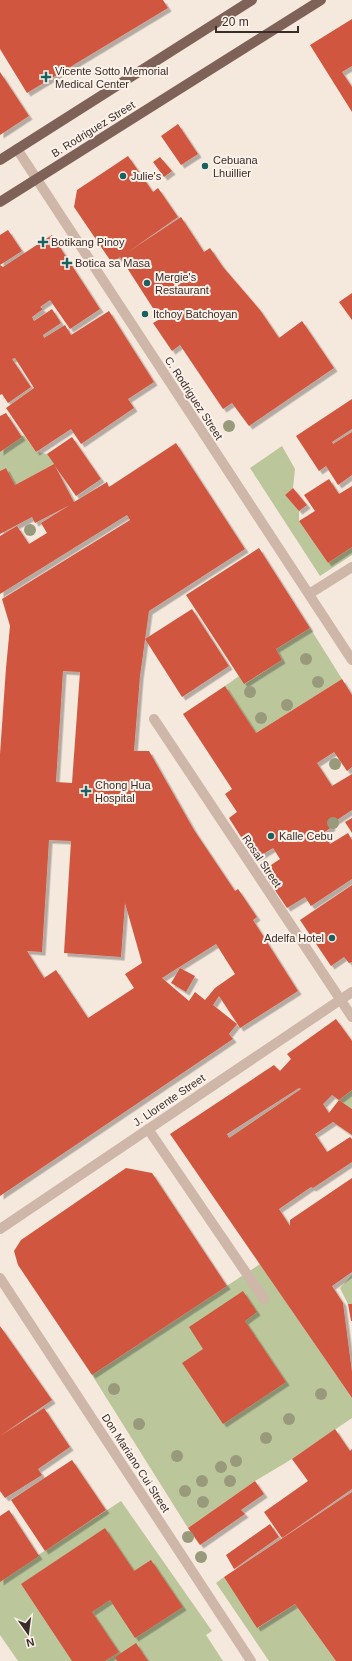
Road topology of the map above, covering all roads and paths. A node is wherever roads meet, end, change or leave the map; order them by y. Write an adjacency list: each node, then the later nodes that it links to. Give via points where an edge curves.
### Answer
1 (252, 0): 3 (main road)
2 (321, 0): 5 (main road, B. Rodriguez Street)
3 (17, 149): 4 (main road); 5 (street, C. Rodriguez Street)
4 (0, 160)
5 (36, 179): 6 (main road, B. Rodriguez Street); 8 (street, C. Rodriguez Street)
6 (0, 202)
7 (352, 567): 8 (street)
8 (309, 594): 9 (street, C. Rodriguez Street)
9 (352, 660)
10 (154, 719): 12 (street, Rosal Street)
11 (352, 992): 12 (street, J. Llorente Street)
12 (340, 1000): 13 (street, Rosal Street); 14 (street, J. Llorente Street)
13 (352, 1017)
14 (148, 1129): 15 (street, J. Llorente Street); 17 (street)
15 (0, 1229)
16 (0, 1278): 18 (street, Don Mariano Cui Street)
17 (264, 1299)
18 (251, 1661)

